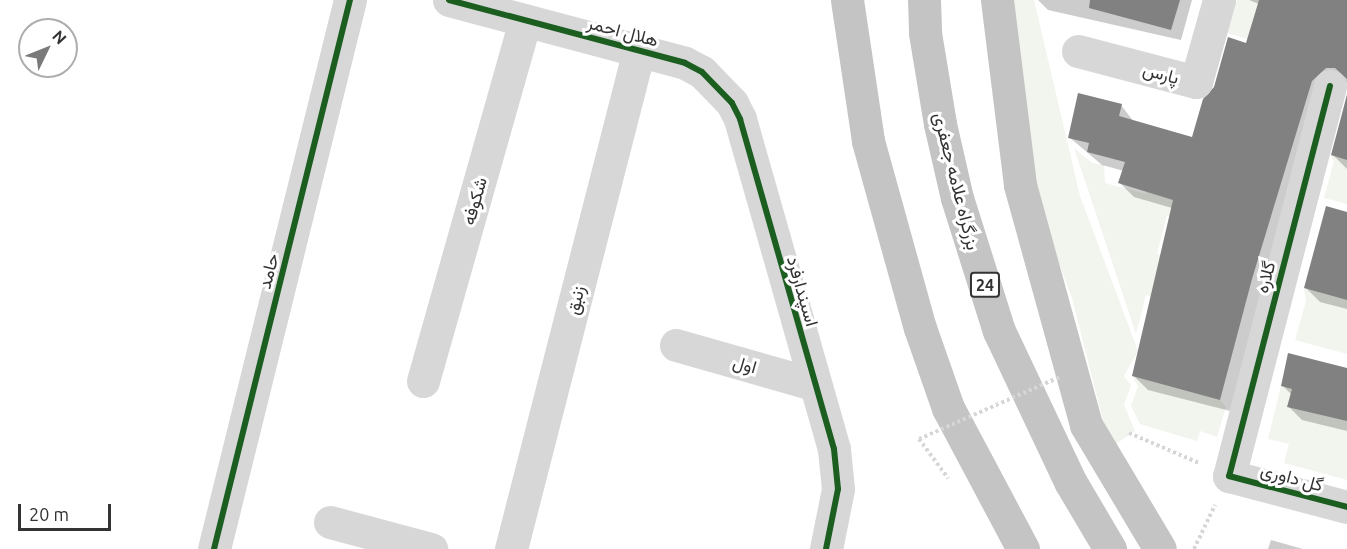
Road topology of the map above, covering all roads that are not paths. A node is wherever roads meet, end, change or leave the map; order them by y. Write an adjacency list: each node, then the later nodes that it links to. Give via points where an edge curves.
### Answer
1 (350, 0): 18 (street, حامد)
2 (448, 0): 7 (street, هلال احمر)
3 (847, 0): 22 (highway, via 868,141 921,328 948,408)
4 (924, 0): 23 (highway, بزرگراه علامه جعفری / 24, via 927,45 955,187 999,331 1071,483)
5 (997, 0): 24 (highway, via 1020,185 1060,319 1086,425)
6 (1219, 0): 9 (street, پارس, via 1196,82)
7 (525, 20): 8 (street, هلال احمر); 13 (street, شکوفه)
8 (639, 51): 10 (street, هلال احمر); 20 (street, زنبق)
9 (1078, 51)
10 (686, 63): 14 (street, اسپندارفرد, via 717,86 740,119)
11 (1330, 86): 15 (street, گلاره)
12 (676, 345): 14 (street, اول)
13 (423, 381)
14 (813, 384): 21 (street, اسپندارفرد, via 834,449 837,489)
15 (1229, 476): 16 (street, گل داوری)
16 (1347, 507)
17 (330, 522): 19 (street)
18 (214, 549)
19 (431, 549)
20 (511, 549)
21 (826, 549)
22 (1023, 549)
23 (1110, 549)
24 (1160, 549)

